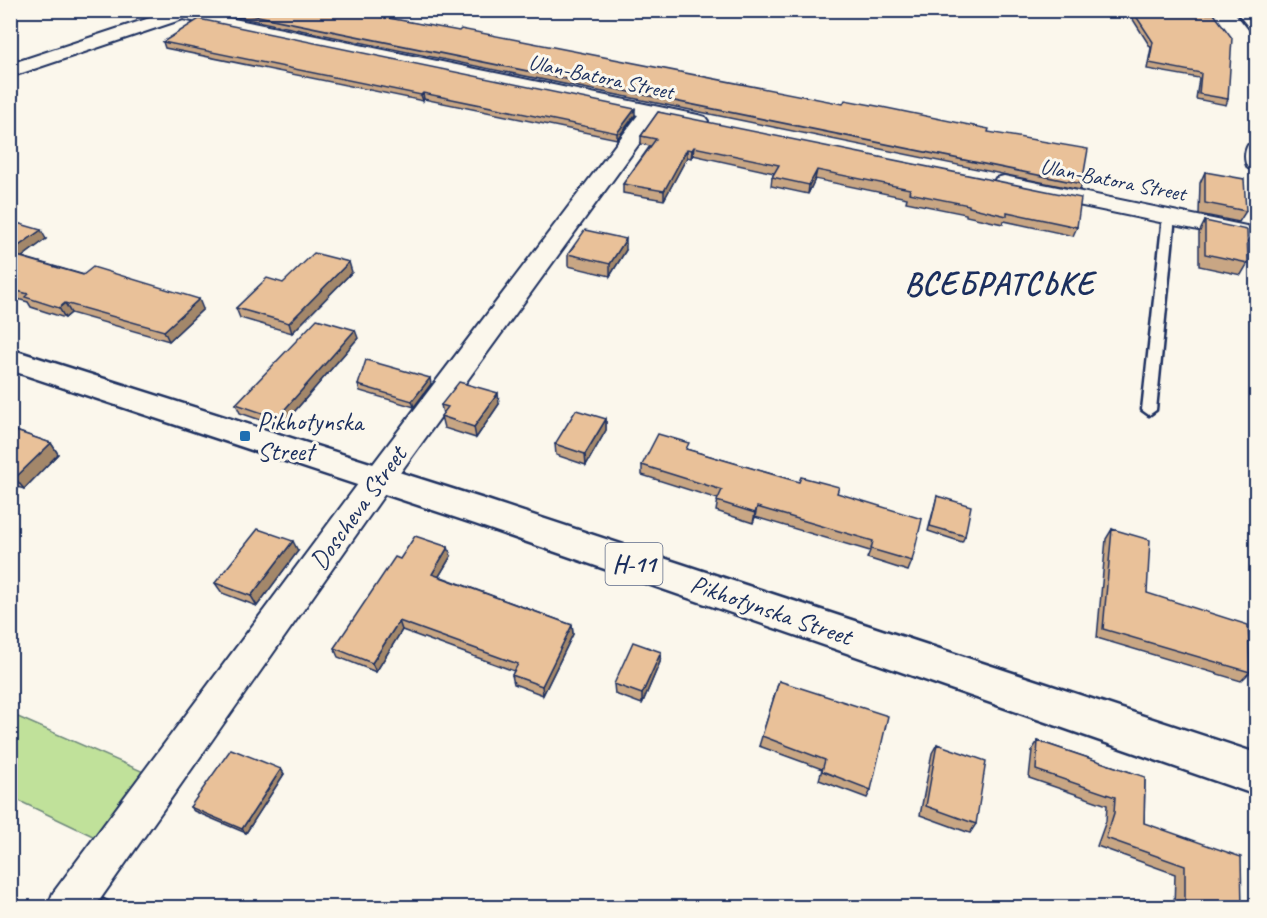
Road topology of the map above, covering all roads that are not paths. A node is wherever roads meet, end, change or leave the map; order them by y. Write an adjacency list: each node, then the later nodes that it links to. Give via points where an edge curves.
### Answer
1 (1243, 10): 3 (street)
2 (188, 12): 4 (street); 5 (street, Ulan-Batora Street)
3 (1257, 25)
4 (10, 71)
5 (651, 112): 6 (street, Ulan-Batora Street); 14 (street, Doscheva Street)
6 (722, 126)
7 (1257, 150): 8 (street)
8 (1257, 163)
9 (980, 178): 10 (street, Ulan-Batora Street)
10 (1169, 216): 11 (street, Ulan-Batora Street); 13 (lane)
11 (1257, 235)
12 (10, 359): 14 (main road, Pikhotynska Street / Н-11)
13 (1149, 410)
14 (378, 480): 15 (main road, Pikhotynska Street / Н-11); 16 (street, Doscheva Street)
15 (1257, 774)
16 (68, 908)

